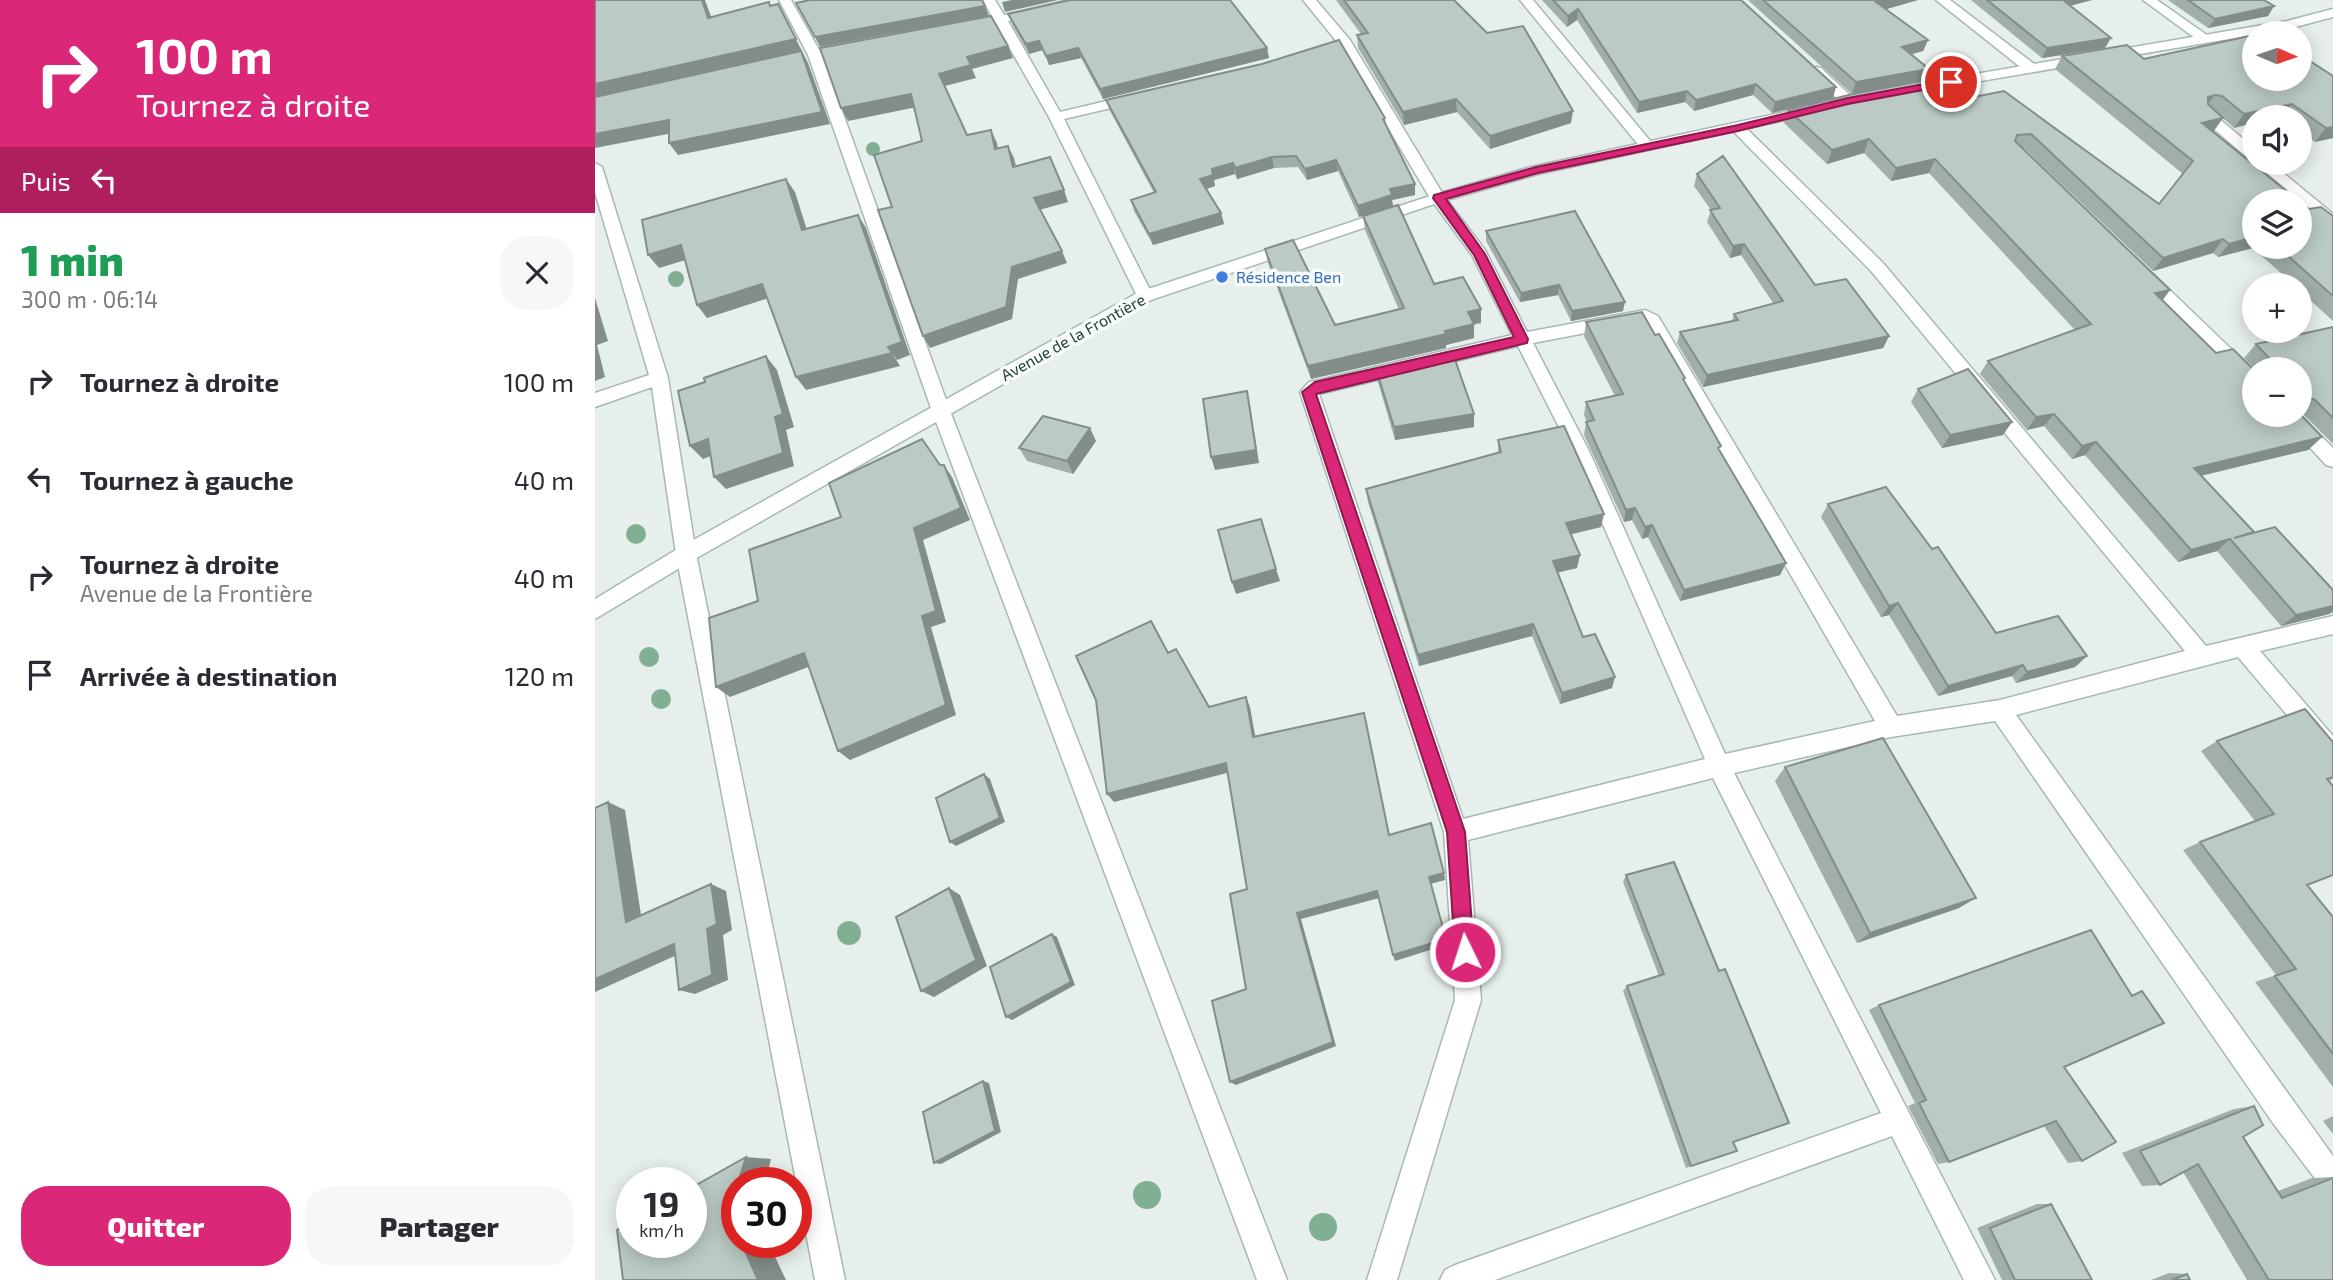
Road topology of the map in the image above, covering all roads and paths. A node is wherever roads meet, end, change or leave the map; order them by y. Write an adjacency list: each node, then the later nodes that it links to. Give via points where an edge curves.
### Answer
1 (785, 0): 31 (street, via 815,55)
2 (989, 0): 9 (street)
3 (1086, 0): 9 (street)
4 (1308, 0): 23 (street)
5 (1526, 0): 19 (street)
6 (1942, 0): 13 (street)
7 (2149, 0): 11 (street)
8 (2333, 13): 11 (street)
9 (1002, 20): 10 (street); 17 (street)
10 (948, 30)
11 (2204, 38): 13 (street)
12 (1800, 57): 18 (street, Avenue de la Frontière, via 1854,100)
13 (2029, 67): 14 (street)
14 (1899, 91)
15 (1150, 94): 17 (street)
16 (2206, 116): 20 (street)
17 (1056, 117): 26 (street)
18 (1738, 128): 19 (street, Avenue de la Frontière); 38 (street, via 1877,267)
19 (1646, 145): 23 (street, Avenue de la Frontière)
20 (2242, 146)
21 (595, 167): 29 (street)
22 (2276, 175): 24 (street)
23 (1439, 198): 26 (street, Avenue de la Frontière); 27 (street, via 1479,254)
24 (2333, 222)
25 (2134, 265): 28 (street)
26 (1145, 296): 31 (street, Avenue de la Frontière)
27 (1522, 339): 40 (street, via 1637,316 1652,320); 42 (street, via 1580,451); 43 (street, via 1309,392)
28 (2242, 369)
29 (659, 378): 30 (street); 34 (street)
30 (595, 400)
31 (941, 411): 34 (street, Avenue de la Frontière); 47 (street)
32 (2301, 427): 33 (street)
33 (2333, 460)
34 (686, 554): 35 (street, Avenue de la Frontière); 46 (street)
35 (595, 610)
36 (2333, 625): 37 (street)
37 (2242, 647): 38 (street); 41 (street)
38 (2201, 656): 39 (street)
39 (2000, 710): 40 (street); 45 (street)
40 (1891, 727): 42 (street)
41 (2333, 753)
42 (1719, 766): 43 (street); 44 (street)
43 (1456, 832): 48 (street, via 1468,1000)
44 (1899, 1120): 49 (street); 50 (street)
45 (2333, 1179)
46 (830, 1280)
47 (1272, 1280)
48 (1382, 1280)
49 (1455, 1280)
50 (1980, 1280)

